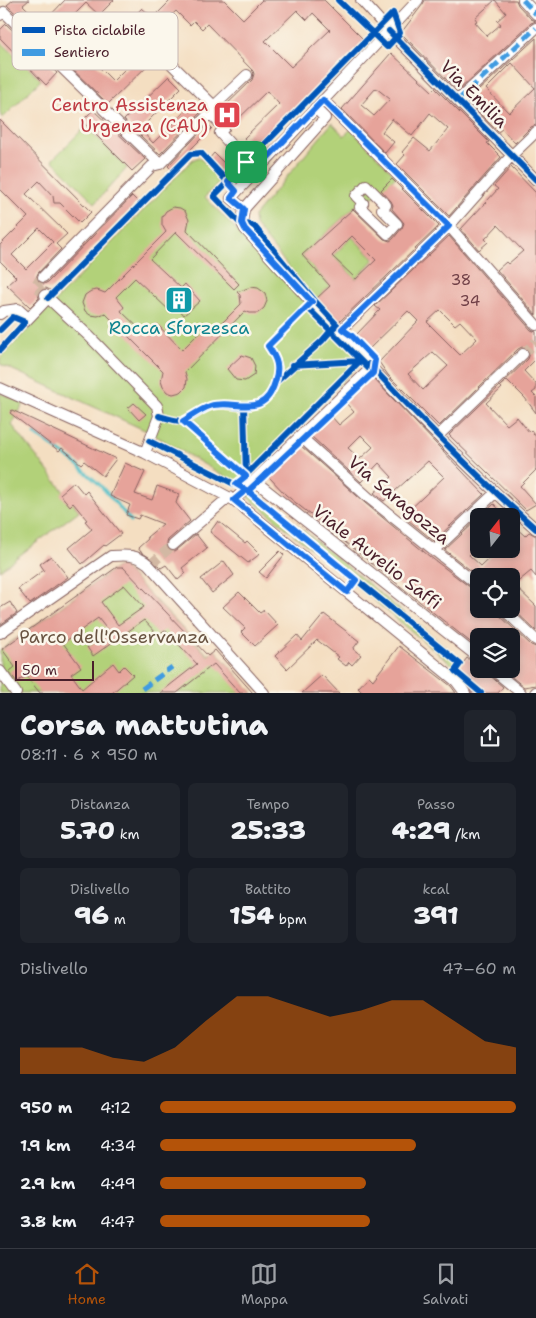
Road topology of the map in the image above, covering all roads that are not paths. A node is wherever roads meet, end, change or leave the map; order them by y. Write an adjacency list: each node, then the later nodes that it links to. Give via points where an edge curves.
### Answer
1 (361, 0): 7 (street, Via Emilia)
2 (418, 0): 7 (street)
3 (524, 0): 4 (street)
4 (536, 14)
5 (0, 16): 6 (street, via 4,12)
6 (12, 20)
7 (389, 31): 12 (street); 13 (street, Via Emilia)
8 (535, 31): 13 (street)
9 (64, 70): 18 (street)
10 (175, 70): 15 (street)
11 (247, 75): 15 (street)
12 (323, 100): 14 (street); 23 (street)
13 (458, 100): 17 (street, Via Emilia)
14 (315, 108): 19 (street); 22 (street, via 325,118)
15 (212, 110): 18 (street); 19 (street, via 224,128 220,133)
16 (536, 132): 17 (street)
17 (512, 155): 20 (street, Via Emilia); 23 (street)
18 (160, 164): 24 (street, via 152,166)
19 (255, 171): 22 (street, via 231,198)
20 (536, 180)
21 (366, 185): 21 (street, via 386,205 382,209 397,224 388,234 360,207 363,203 356,196)
22 (244, 209): 27 (street, via 242,223 245,229)
23 (449, 226): 26 (street); 27 (street)
24 (43, 278)
25 (0, 314): 33 (street, via 4,310 18,308 26,320 47,297 90,337 157,406 159,416)
26 (536, 326)
27 (340, 331): 29 (street)
28 (523, 354): 31 (street)
29 (372, 366): 31 (street); 32 (street)
30 (0, 388): 33 (street)
31 (438, 436): 35 (street)
32 (301, 437): 34 (street); 39 (street, Via Saragozza)
33 (144, 453): 36 (street)
34 (254, 481): 36 (street); 44 (street, Viale Aurelio Saffi)
35 (495, 493): 37 (street); 39 (street)
36 (232, 498): 38 (street); 49 (street, via 456,681)
37 (536, 529)
38 (173, 545)
39 (434, 551): 40 (street, Via Saragozza)
40 (470, 579)
41 (513, 618): 43 (street)
42 (0, 632): 48 (street, via 111,556 128,554 149,564)
43 (536, 640)
44 (470, 651)
45 (0, 671): 47 (street)
46 (503, 678): 50 (street)
47 (16, 693)
48 (264, 693)
49 (465, 693)
50 (521, 693)

